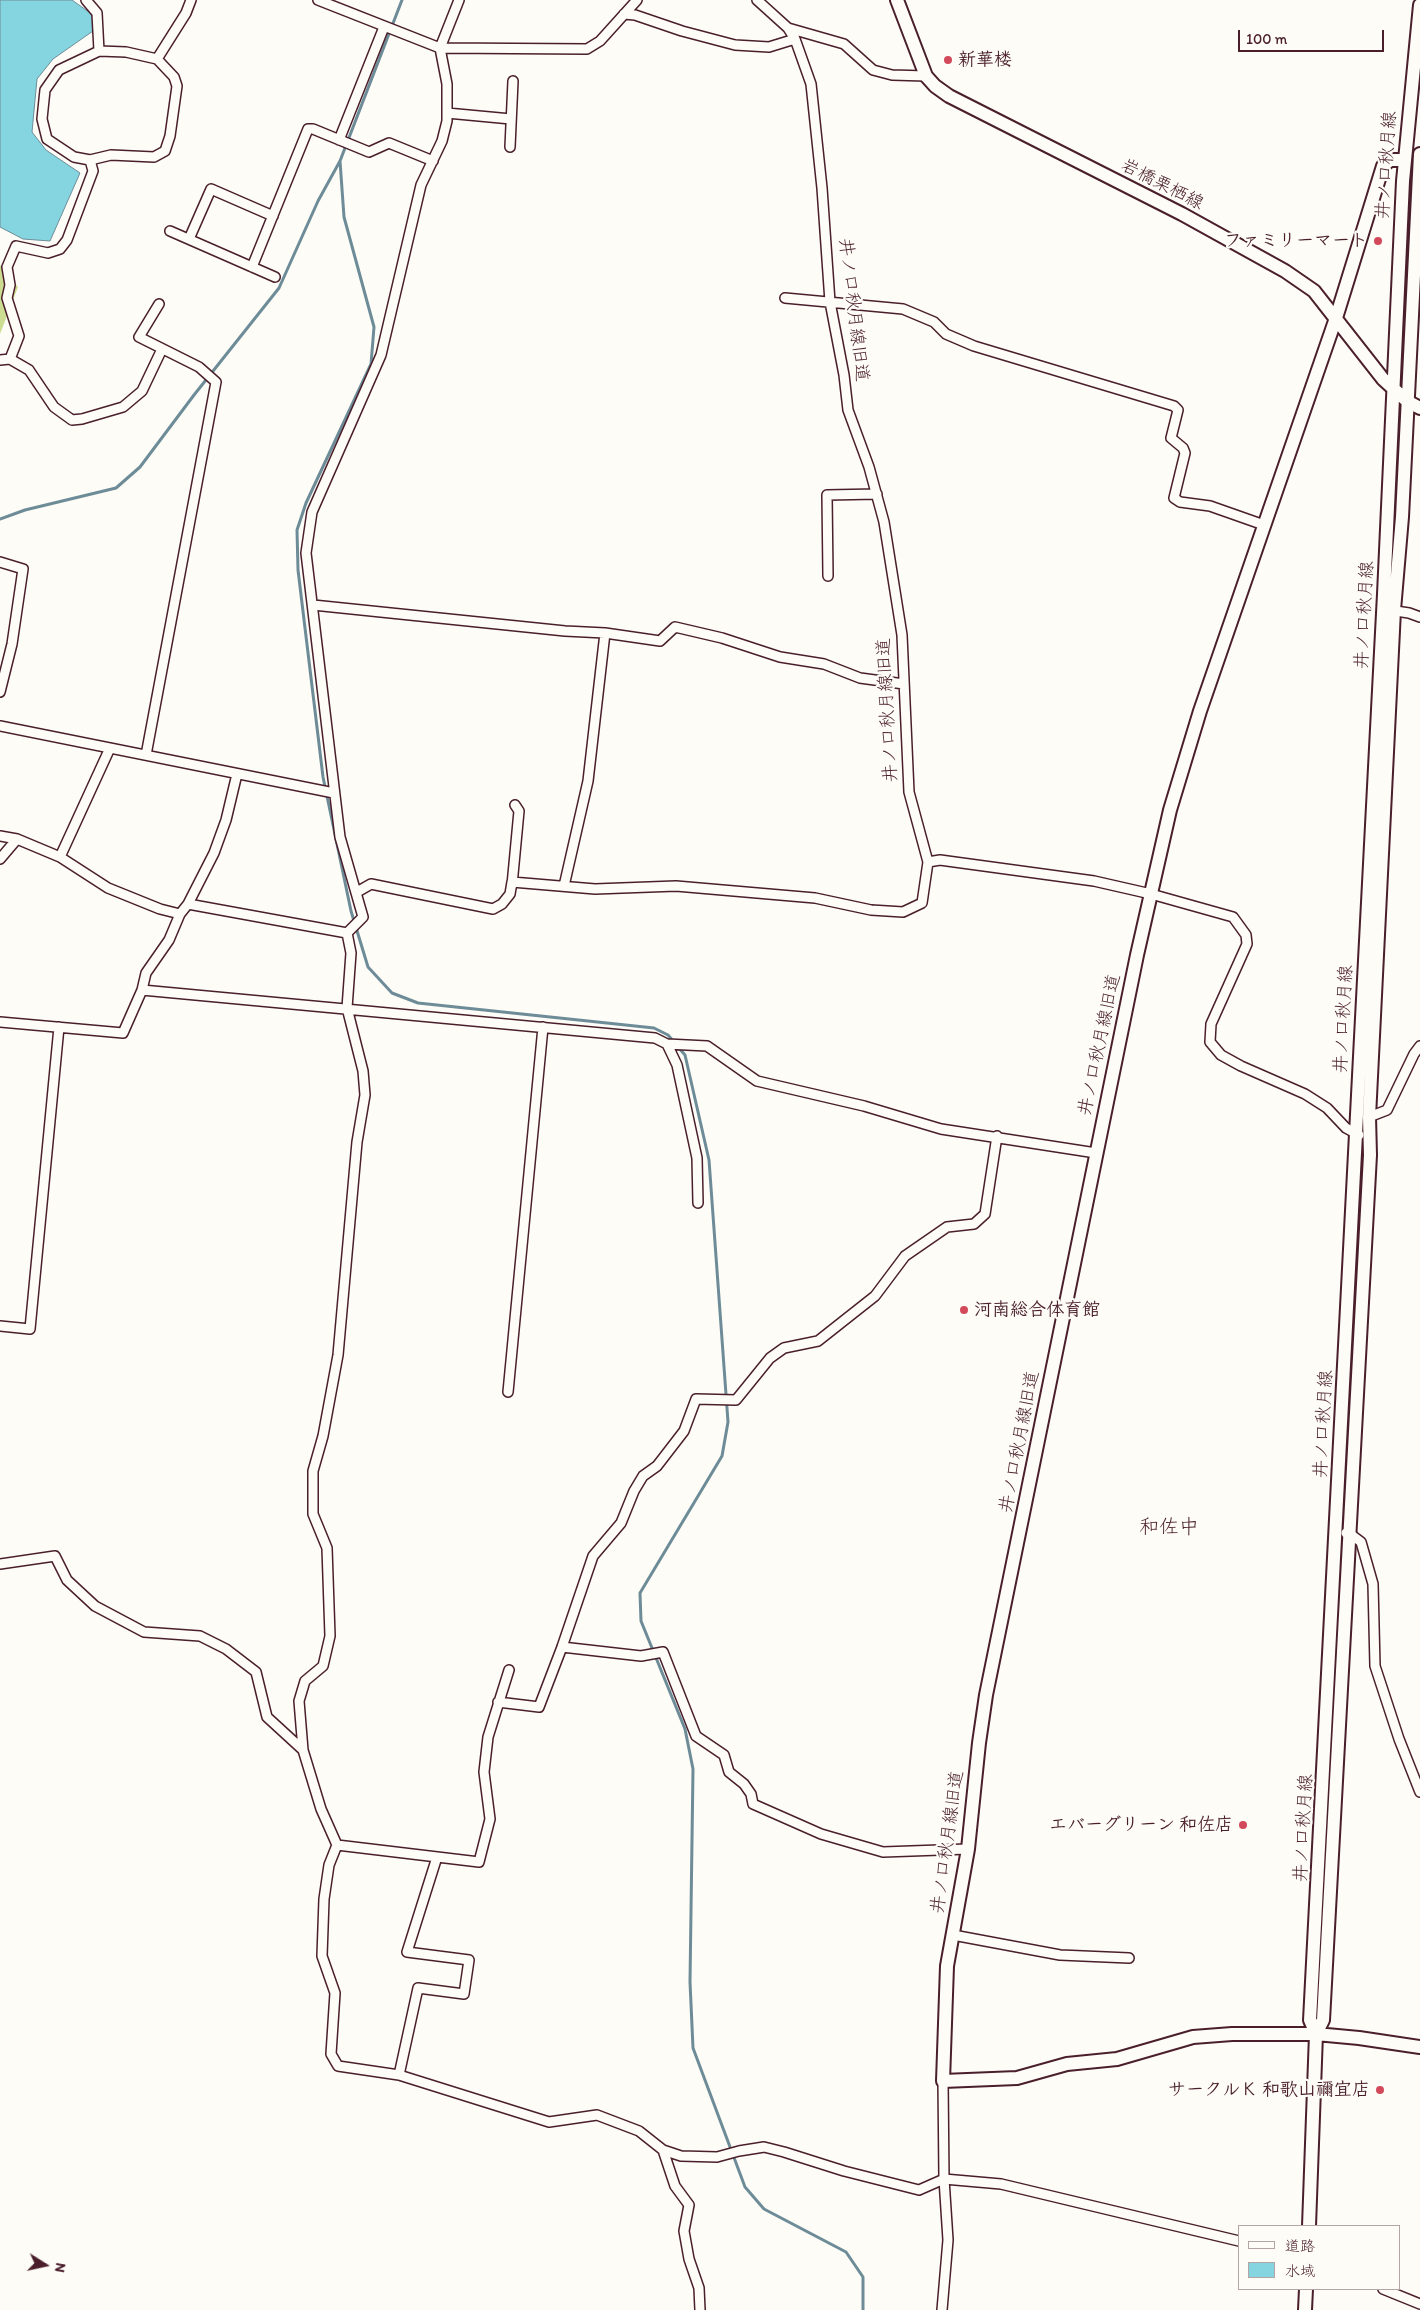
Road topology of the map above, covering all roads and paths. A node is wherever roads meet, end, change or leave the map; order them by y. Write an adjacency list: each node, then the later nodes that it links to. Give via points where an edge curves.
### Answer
1 (86, 0): 14 (street, via 98,12)
2 (191, 0): 15 (street)
3 (318, 0): 10 (street)
4 (460, 0): 13 (street)
5 (636, 0): 9 (street)
6 (757, 0): 11 (street, 井ノ口秋月線旧道)
7 (896, 0): 16 (main road, 岩橋栗栖線)
8 (1420, 5): 24 (main road, 井ノ口秋月線)
9 (624, 14): 12 (street, via 735,45 770,47); 13 (street, via 600,41 587,49)
10 (384, 27): 13 (street); 20 (street)
11 (788, 28): 12 (street, 井ノ口秋月線旧道); 16 (street, via 844,44 873,70)
12 (795, 39): 33 (street, 井ノ口秋月線旧道, via 811,84)
13 (440, 48): 18 (street, via 447,84)
14 (99, 51): 15 (street, via 126,52); 23 (street, via 58,70 45,90 42,119 47,140 74,156)
15 (158, 59): 23 (street, via 174,77 177,86 165,151 154,157 111,155)
16 (926, 76): 35 (main road, 岩橋栗栖線, via 949,96 1182,214 1284,271 1314,291)
17 (513, 82): 19 (street)
18 (448, 113): 19 (street); 25 (street, via 442,141)
19 (511, 119): 21 (street)
20 (339, 140): 25 (street, via 369,152 389,144); 27 (street, via 308,129)
21 (510, 147)
22 (1420, 154): 26 (main road, 井ノ口秋月線)
23 (90, 160): 37 (street, via 93,171 67,240 60,249 48,254 16,246 7,267 10,285 7,298 19,336)
24 (1404, 160): 35 (main road, 井ノ口秋月線旧道, via 1390,160 1383,166); 39 (main road, 井ノ口秋月線)
25 (433, 161): 46 (street, via 420,185 381,355 312,512 306,553)
26 (1419, 182): 40 (main road, 井ノ口秋月線)
27 (273, 216): 29 (street, via 211,189); 30 (street)
28 (170, 231): 29 (street)
29 (188, 239): 30 (street)
30 (252, 267): 31 (street)
31 (275, 277)
32 (785, 298): 33 (street)
33 (830, 302): 42 (street, 井ノ口秋月線旧道, via 848,410); 43 (street, via 903,309 934,322 946,334 974,346 1174,406 1178,410 1171,438 1185,453 1174,498)
34 (159, 304): 36 (street, via 139,337)
35 (1336, 318): 39 (main road, 岩橋栗栖線); 43 (main road, 井ノ口秋月線旧道)
36 (162, 348): 37 (street, via 142,391 123,407 72,420 54,408 29,370); 54 (street, via 199,367 216,382)
37 (10, 358): 38 (street)
38 (0, 360)
39 (1394, 389): 40 (main road, 岩橋栗栖線); 47 (main road, 井ノ口秋月線)
40 (1408, 401): 41 (main road, 岩橋栗栖線); 47 (main road, 井ノ口秋月線)
41 (1420, 408)
42 (878, 494): 45 (street, via 828,495); 50 (street, 井ノ口秋月線旧道, via 902,635)
43 (1264, 524): 66 (main road, 井ノ口秋月線旧道, via 1175,792)
44 (0, 562): 51 (street, via 23,568 12,644)
45 (828, 576)
46 (313, 605): 49 (street); 56 (street)
47 (1389, 610): 48 (street); 77 (main road, 井ノ口秋月線); 78 (main road, 井ノ口秋月線)
48 (1420, 617)
49 (605, 633): 50 (street, via 660,641 674,627 780,657 824,664 860,678); 64 (street, via 588,781)
50 (904, 684): 62 (street, 井ノ口秋月線旧道, via 909,792)
51 (0, 692)
52 (0, 726): 53 (street)
53 (110, 748): 54 (street); 60 (street)
54 (146, 755): 55 (street)
55 (237, 774): 56 (street); 67 (street, via 214,853)
56 (334, 793): 65 (street, via 340,837)
57 (515, 805): 63 (street, via 519,811)
58 (0, 836): 59 (street)
59 (17, 839): 60 (street); 61 (street)
60 (60, 857): 68 (street, via 108,888)
61 (0, 859)
62 (928, 862): 64 (street, via 922,903 903,912 871,910 815,898 676,886 596,890); 66 (street, via 940,860 1094,881)
63 (512, 885): 64 (street, via 512,882); 65 (street, via 510,894 493,909 371,884)
64 (564, 886)
65 (357, 892): 69 (street, via 363,917)
66 (1151, 894): 78 (street, via 1233,917 1246,936 1247,944 1211,1024 1210,1042 1221,1055 1305,1094 1327,1108); 81 (main road, 井ノ口秋月線旧道)
67 (188, 904): 68 (street); 69 (street)
68 (180, 914): 70 (street, via 169,940 146,973)
69 (348, 932): 71 (street, via 351,953)
70 (142, 990): 71 (street); 73 (street, via 123,1033)
71 (348, 1008): 74 (street); 91 (street, via 366,1094 357,1142 338,1355 323,1436 312,1471 312,1514 326,1548 330,1636 324,1666 305,1680 299,1701)
72 (0, 1022): 73 (street)
73 (59, 1027): 83 (street, via 30,1330)
74 (543, 1027): 75 (street, via 656,1038); 84 (street)
75 (668, 1044): 79 (street, via 707,1046 757,1080 941,1129); 82 (street, via 677,1065 697,1158)
76 (1420, 1046): 77 (street, via 1387,1110)
77 (1369, 1116): 80 (main road, 井ノ口秋月線)
78 (1355, 1134): 80 (street); 85 (main road, 井ノ口秋月線)
79 (996, 1136): 81 (street); 88 (street, via 985,1214 974,1224 947,1227 904,1256 874,1296 818,1341 784,1348 770,1358 736,1400 696,1399 684,1431 657,1466 643,1476 621,1523 593,1556)
80 (1369, 1138): 86 (main road, 井ノ口秋月線)
81 (1096, 1153): 94 (main road, 井ノ口秋月線旧道, via 986,1695)
82 (698, 1203)
83 (0, 1326)
84 (508, 1392)
85 (1336, 1533): 86 (street); 98 (main road, 井ノ口秋月線, via 1310,2020)
86 (1350, 1533): 92 (street, via 1361,1542 1373,1584 1375,1666); 98 (main road, 井ノ口秋月線, via 1323,2020)
87 (0, 1564): 91 (street, via 54,1556 67,1580 95,1606 144,1632 200,1636 226,1649 256,1672 267,1717)
88 (562, 1647): 90 (street, via 538,1707); 94 (street, via 641,1656 663,1652 696,1736 724,1755 729,1772 744,1784 753,1804 821,1834 883,1852)
89 (509, 1670): 90 (street)
90 (498, 1702): 95 (street, via 488,1737 484,1772 490,1819 479,1862)
91 (304, 1750): 93 (street, via 321,1809)
92 (1420, 1792)
93 (337, 1845): 95 (street); 100 (street, via 329,1865 324,1899 322,1956 334,1993 332,2054 338,2066)
94 (968, 1849): 96 (main road, 井ノ口秋月線旧道)
95 (437, 1857): 100 (street, via 407,1952 469,1960 464,1994 418,1988)
96 (953, 1935): 97 (street, via 1060,1955); 101 (main road, 井ノ口秋月線旧道, via 947,1966)
97 (1129, 1958)
98 (1316, 2034): 99 (main road); 101 (main road, via 1232,2034 1193,2038 1117,2059 1067,2064 1017,2078); 104 (main road, 井ノ口秋月線)
99 (1420, 2047)
100 (399, 2075): 102 (street, via 549,2122 597,2115 639,2131)
101 (943, 2081): 103 (street, 井ノ口秋月線旧道)
102 (663, 2150): 103 (street, via 681,2156 717,2157 764,2147 919,2190); 109 (street, via 675,2186 689,2206 684,2232 699,2288)
103 (944, 2179): 105 (street, via 1000,2184); 110 (street, 井ノ口秋月線旧道, via 948,2240)
104 (1309, 2225)
105 (1238, 2240)
106 (1306, 2290): 111 (main road)
107 (1385, 2290): 108 (street)
108 (1420, 2304)
109 (700, 2310)
110 (942, 2310)
111 (1305, 2310)

